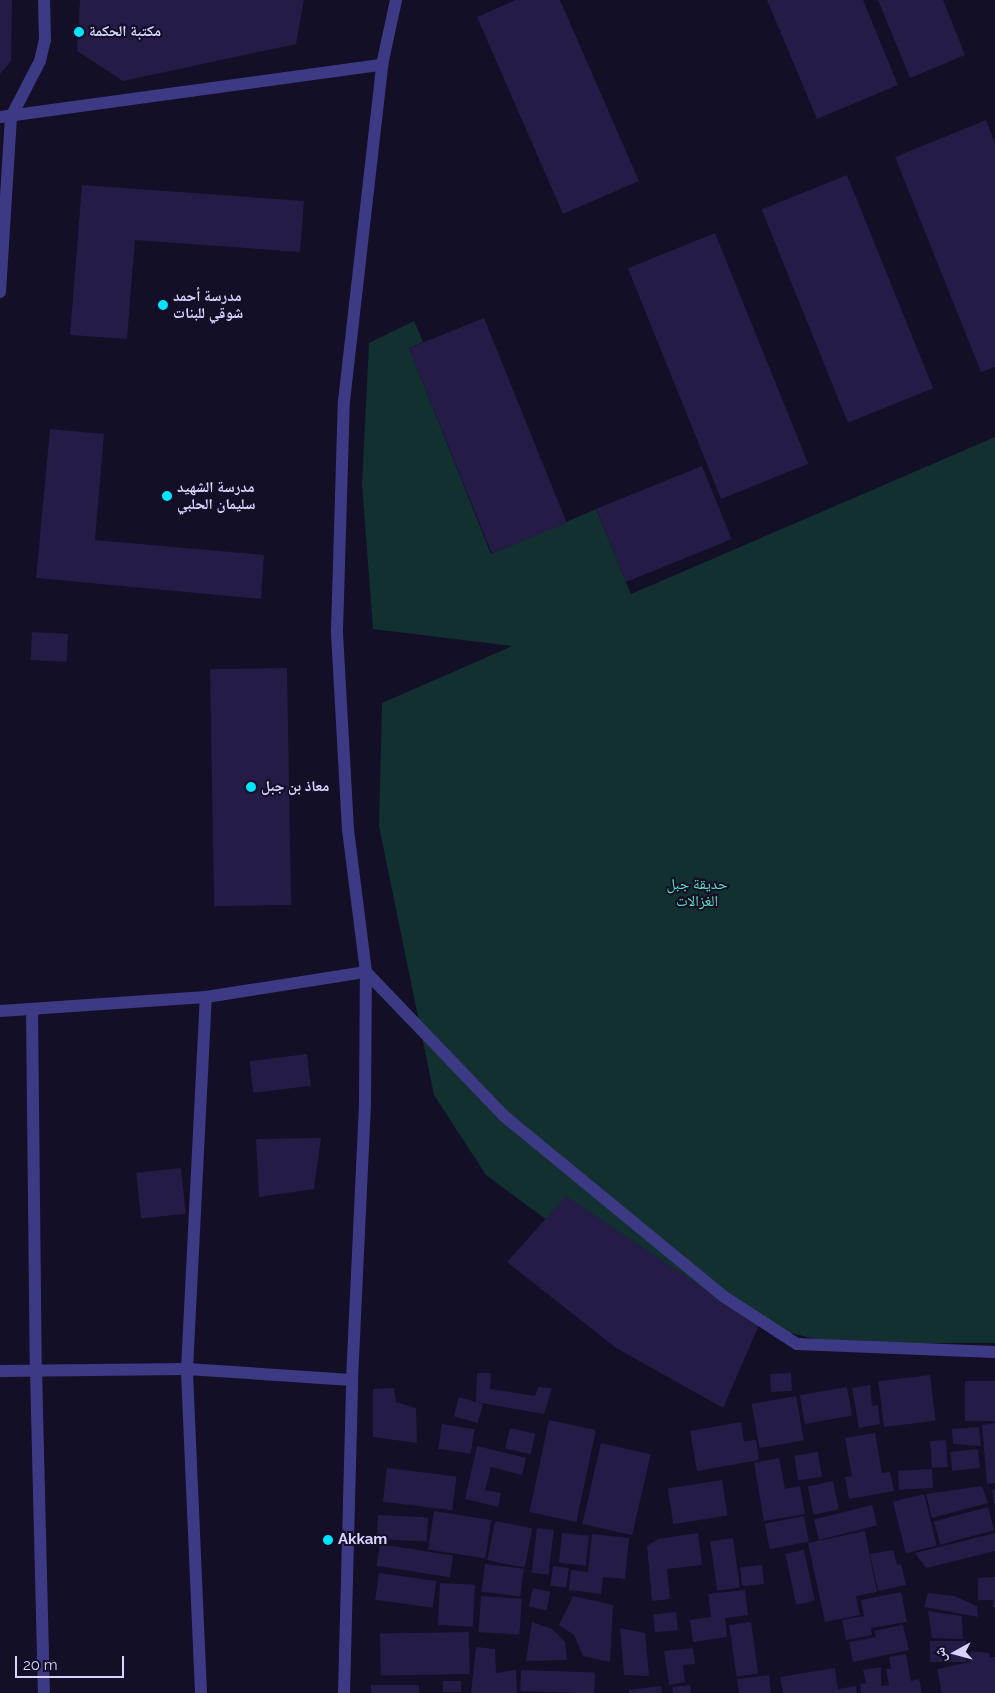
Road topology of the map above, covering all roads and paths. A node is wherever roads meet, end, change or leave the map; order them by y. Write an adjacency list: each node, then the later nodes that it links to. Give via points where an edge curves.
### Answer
1 (44, 0): 4 (street, via 44,40 40,61)
2 (396, 0): 3 (street)
3 (382, 65): 4 (street); 7 (street, via 344,401 337,631 348,830)
4 (5, 117): 5 (street)
5 (4, 203): 6 (street)
6 (0, 292)
7 (366, 972): 8 (street); 11 (street, via 504,1116 724,1296 797,1344); 15 (street, via 365,1104)
8 (206, 997): 9 (street); 12 (street)
9 (32, 1010): 10 (street); 14 (street)
10 (0, 1011)
11 (995, 1352)
12 (187, 1369): 14 (street); 15 (street); 17 (street)
13 (0, 1370): 14 (street)
14 (36, 1370): 16 (street)
15 (352, 1380): 18 (street)
16 (44, 1693)
17 (201, 1693)
18 (344, 1693)

